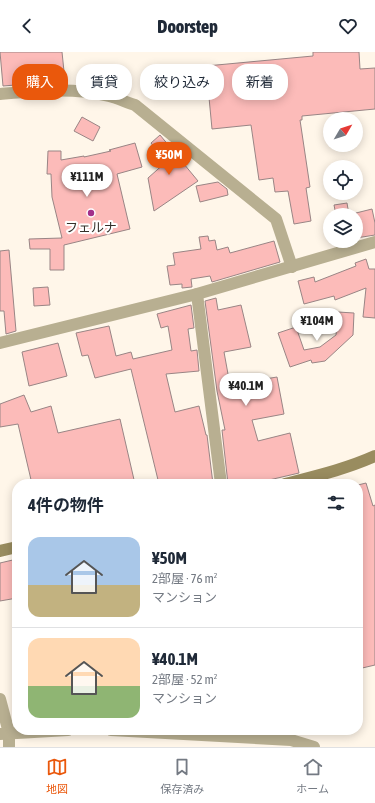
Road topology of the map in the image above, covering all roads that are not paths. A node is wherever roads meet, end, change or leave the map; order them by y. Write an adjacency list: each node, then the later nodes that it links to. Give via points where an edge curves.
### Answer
1 (0, 94): 3 (street, via 36,91 78,92 109,96 135,106 276,219)
2 (375, 242): 3 (street)
3 (292, 267): 4 (street)
4 (197, 294): 5 (street); 7 (street)
5 (0, 343)
6 (375, 456): 8 (street, via 330,473)
7 (220, 479)
8 (305, 479)
9 (12, 548): 10 (street)
10 (0, 551)
11 (0, 700): 12 (street)
12 (5, 733): 14 (street)
13 (201, 735): 15 (street, via 291,740)
14 (9, 747)
15 (314, 747)

